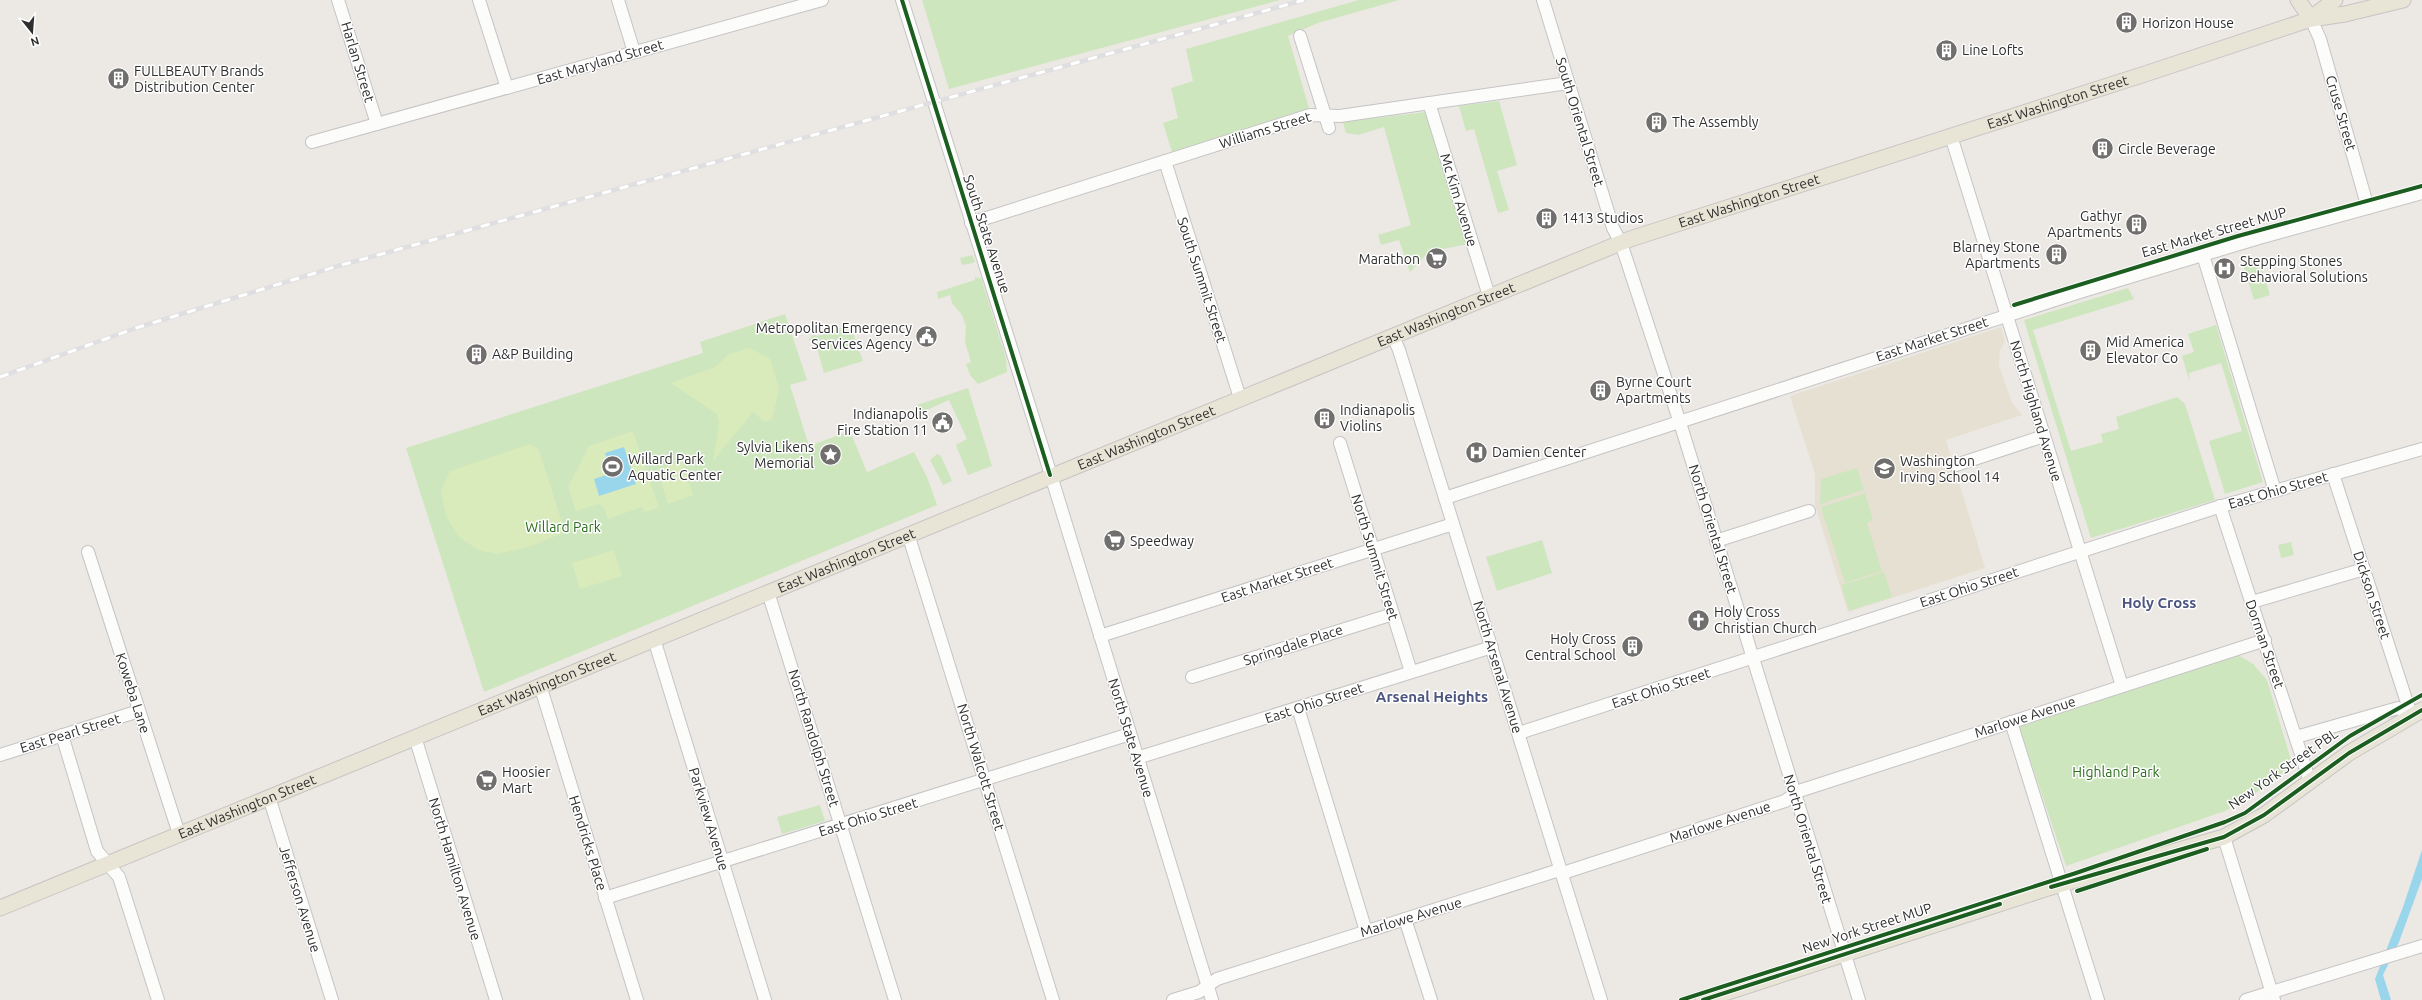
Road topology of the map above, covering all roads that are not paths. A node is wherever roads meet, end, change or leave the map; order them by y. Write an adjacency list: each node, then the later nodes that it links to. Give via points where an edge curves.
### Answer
1 (338, 0): 17 (street, Harlan Street)
2 (479, 0): 14 (street)
3 (618, 0): 12 (street)
4 (822, 0): 12 (street, East Maryland Street)
5 (902, 0): 24 (street, South State Avenue)
6 (1543, 0): 13 (street, South Oriental Street)
7 (2298, 0): 10 (main road)
8 (2335, 0): 10 (main road, East Washington Street)
9 (2403, 0): 10 (main road, East Washington Street)
10 (2311, 19): 19 (main road, East Washington Street); 23 (street, Cruse Street, via 2320,39)
11 (1300, 36): 16 (street)
12 (634, 52): 14 (street, East Maryland Street)
13 (1568, 84): 15 (street, Williams Street); 25 (street, South Oriental Street, via 1613,228)
14 (507, 88): 17 (street, East Maryland Street)
15 (1429, 103): 16 (street, Williams Street, via 1336,116); 27 (street, Mc Kim Avenue)
16 (1324, 114): 18 (street); 21 (street, Williams Street, via 1310,115)
17 (377, 124): 20 (street, East Maryland Street)
18 (1329, 128)
19 (1951, 136): 25 (main road, East Washington Street); 28 (street, North Highland Avenue)
20 (312, 142)
21 (1165, 161): 24 (street, Williams Street); 30 (street, South Summit Street)
22 (2422, 194): 23 (street, East Market Street)
23 (2368, 208): 26 (street, East Market Street)
24 (971, 223): 37 (street, South State Avenue)
25 (1621, 243): 27 (main road, East Washington Street); 31 (street, North Oriental Street)
26 (2203, 255): 28 (street, East Market Street); 38 (street)
27 (1489, 296): 29 (main road, East Washington Street)
28 (2006, 316): 31 (street, East Market Street); 32 (street, North Highland Avenue)
29 (1392, 336): 30 (main road, East Washington Street); 39 (street, North Arsenal Avenue, via 1399,350)
30 (1240, 398): 37 (main road, East Washington Street)
31 (1678, 422): 39 (street, East Market Street); 44 (street, North Oriental Street)
32 (2044, 436): 35 (street); 47 (street, North Highland Avenue)
33 (1340, 443): 45 (street, North Summit Street)
34 (2422, 449): 36 (street, East Ohio Street)
35 (1956, 465)
36 (2333, 474): 38 (street, East Ohio Street); 48 (street, Dickson Street)
37 (1050, 475): 43 (main road, East Washington Street); 52 (street, North State Avenue)
38 (2275, 491): 40 (street, East Ohio Street)
39 (1445, 498): 42 (street, North Arsenal Avenue)
40 (2220, 506): 47 (street, East Ohio Street); 50 (street, Dorman Street)
41 (1809, 511): 44 (street)
42 (1454, 524): 45 (street, East Market Street); 55 (street, North Arsenal Avenue)
43 (908, 534): 49 (main road, East Washington Street); 72 (street, North Walcott Street)
44 (1716, 541): 56 (street, North Oriental Street)
45 (1372, 550): 51 (street, North Summit Street); 52 (street, East Market Street)
46 (88, 552): 62 (street, Koweba Lane)
47 (2080, 552): 56 (street, East Ohio Street); 60 (street, North Highland Avenue)
48 (2364, 569): 50 (street); 63 (street, Dickson Street)
49 (768, 592): 53 (main road, East Washington Street); 76 (street, North Randolph Street)
50 (2252, 602): 54 (street, Dorman Street)
51 (1393, 614): 57 (street, North Summit Street); 58 (street, Springdale Place)
52 (1100, 636): 66 (street, North State Avenue)
53 (654, 639): 59 (main road, East Washington Street); 79 (street, Parkview Avenue)
54 (2265, 640): 60 (street, Marlowe Avenue); 69 (street, Dorman Street)
55 (1492, 647): 57 (street, East Ohio Street); 65 (street, North Arsenal Avenue)
56 (1752, 657): 65 (street, East Ohio Street); 74 (street, North Oriental Street)
57 (1411, 672): 61 (street, East Ohio Street)
58 (1192, 677)
59 (540, 685): 68 (main road, East Washington Street); 83 (street, Hendricks Place)
60 (2122, 686): 64 (street, Marlowe Avenue)
61 (1298, 708): 71 (street, East Ohio Street); 86 (street)
62 (139, 711): 67 (street, East Pearl Street); 77 (street, Koweba Lane)
63 (2417, 712): 69 (street, via 2398,708); 73 (main road, via 2349,753)
64 (2011, 722): 74 (street, Marlowe Avenue); 82 (street)
65 (1518, 733): 81 (street, North Arsenal Avenue)
66 (1130, 734): 71 (street, North State Avenue); 72 (street, East Ohio Street)
67 (62, 735): 70 (street, East Pearl Street); 80 (street, via 97,851)
68 (415, 737): 75 (main road, East Washington Street); 93 (street, North Hamilton Avenue)
69 (2296, 737): 73 (street, Dorman Street)
70 (0, 755)
71 (1137, 758): 89 (street, North State Avenue)
72 (985, 780): 76 (street, East Ohio Street); 97 (street, North Walcott Street)
73 (2310, 782): 78 (main road, via 2264,816)
74 (1794, 794): 81 (street, Marlowe Avenue, via 1785,801); 88 (street, North Oriental Street)
75 (269, 797): 77 (main road, East Washington Street); 92 (street, Jefferson Avenue)
76 (841, 825): 79 (street, East Ohio Street); 96 (street, North Randolph Street)
77 (179, 834): 80 (main road, East Washington Street)
78 (2224, 837): 82 (main road); 90 (street)
79 (722, 863): 83 (street, East Ohio Street); 95 (street, Parkview Avenue)
80 (108, 864): 84 (main road, East Washington Street); 91 (street, via 119,877)
81 (1562, 872): 85 (street, Marlowe Avenue); 101 (street, North Arsenal Avenue)
82 (2062, 884): 88 (main road); 104 (street)
83 (605, 898): 94 (street, Hendricks Place)
84 (0, 908)
85 (1405, 919): 86 (street, Marlowe Avenue); 100 (street)
86 (1366, 931): 89 (street, Marlowe Avenue, via 1217,979)
87 (2422, 946): 90 (street)
88 (1844, 954): 102 (main road); 103 (street, North Oriental Street)
89 (1207, 986): 98 (street, Marlowe Avenue, via 1199,992); 99 (street, North State Avenue)
90 (2273, 996): 105 (street)
91 (158, 1000)
92 (332, 1000)
93 (496, 1000)
94 (637, 1000)
95 (765, 1000)
96 (895, 1000)
97 (1053, 1000)
98 (1173, 1000)
99 (1212, 1000)
100 (1431, 1000)
101 (1601, 1000)
102 (1703, 1000)
103 (1859, 1000)
104 (2098, 1000)
105 (2246, 1000)

